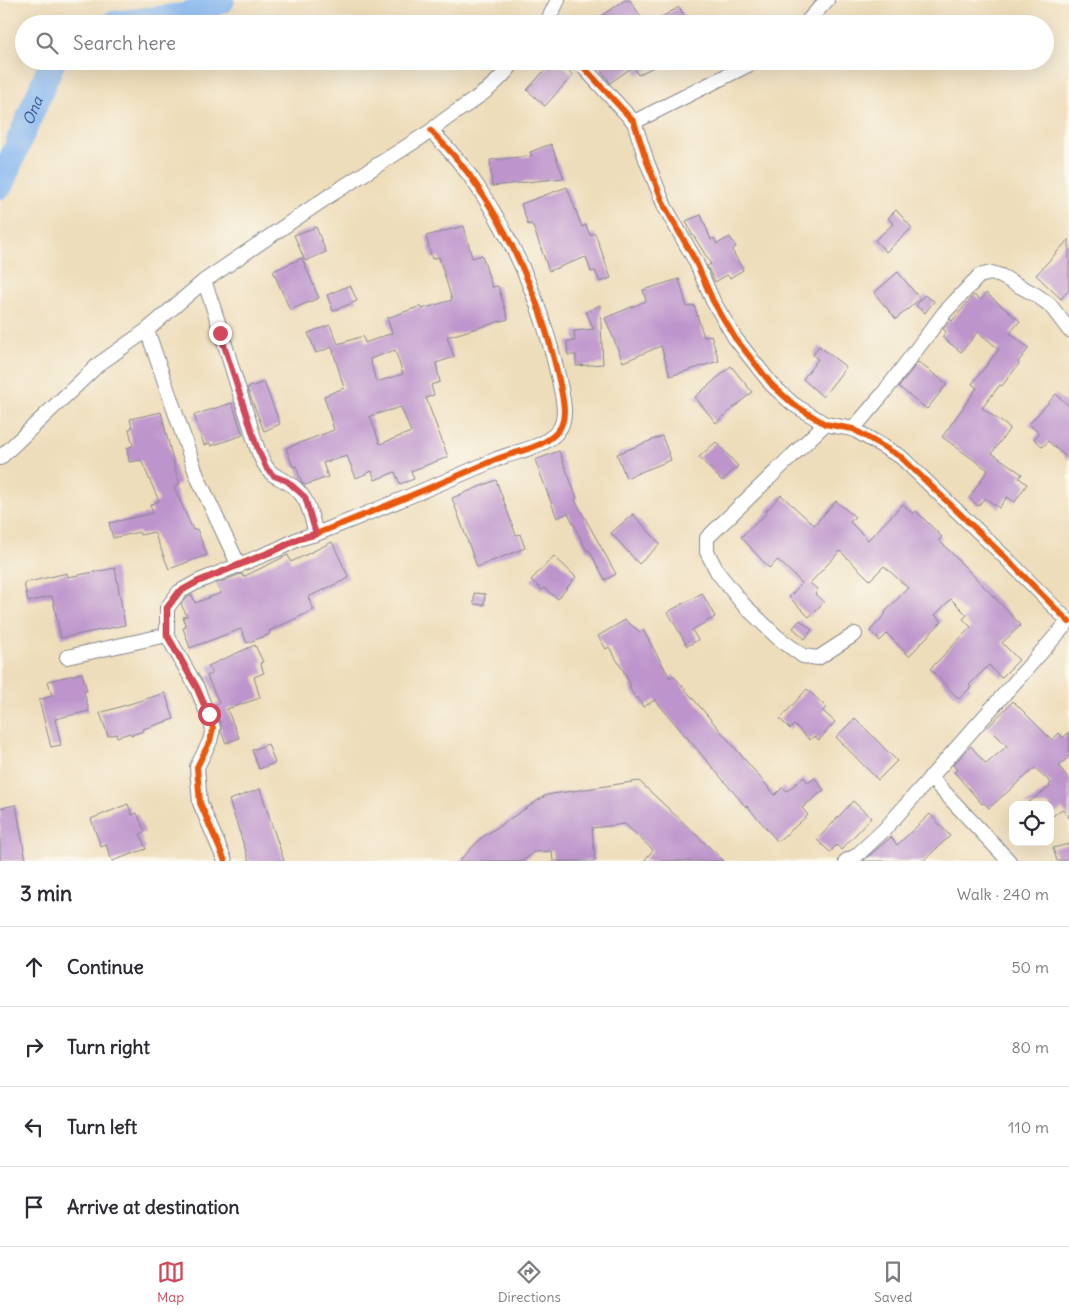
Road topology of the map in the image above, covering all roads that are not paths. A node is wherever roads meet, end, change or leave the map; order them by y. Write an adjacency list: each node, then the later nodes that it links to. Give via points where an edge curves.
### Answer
1 (558, 0): 3 (street)
2 (828, 0): 4 (street)
3 (550, 15)
4 (814, 15)
5 (508, 70): 9 (street, via 476,99)
6 (586, 70): 8 (street)
7 (738, 70): 8 (street)
8 (634, 122): 13 (street, via 665,206 735,338 772,385 793,404)
9 (431, 131): 10 (street); 16 (street, via 460,161 509,241 533,294 552,351 565,409 559,430 544,443)
10 (204, 281): 11 (street); 16 (street, via 267,469 305,497)
11 (147, 330): 15 (street, via 99,364); 17 (street, via 197,476)
12 (1069, 330): 14 (street, via 1050,305 1036,295 1001,276 991,273 980,276 944,313)
13 (825, 424): 14 (street); 19 (street, via 708,538 707,552 718,573 743,604 777,637 803,656 818,658)
14 (853, 429): 18 (street, via 901,457)
15 (0, 458)
16 (316, 534): 17 (street)
17 (239, 566): 20 (street, via 179,592 167,608)
18 (1069, 622): 22 (street)
19 (855, 634)
20 (167, 635): 21 (street); 23 (street, via 197,688 213,728 196,767 200,803)
21 (68, 657)
22 (930, 777): 24 (street, via 884,830); 25 (street)
23 (225, 861)
24 (846, 861)
25 (1009, 861)

